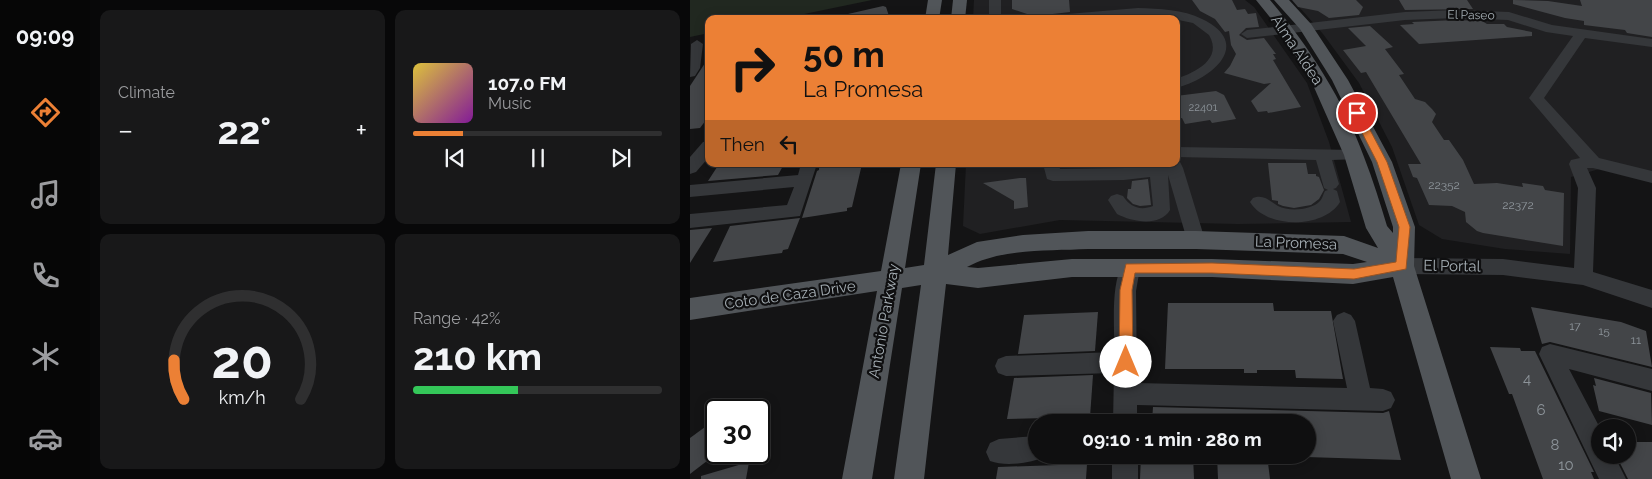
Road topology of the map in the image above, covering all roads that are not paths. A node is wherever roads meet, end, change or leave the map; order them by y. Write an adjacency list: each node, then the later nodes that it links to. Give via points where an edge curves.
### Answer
1 (936, 0): 7 (main road)
2 (960, 0): 8 (main road)
3 (995, 0): 9 (street)
4 (1262, 0): 12 (main road, Alma Aldea)
5 (1281, 0): 12 (main road, Alma Aldea)
6 (1518, 6): 11 (street)
7 (933, 15)
8 (958, 15)
9 (995, 15)
10 (1128, 15): 14 (street, via 1161,10 1187,16 1208,26)
11 (1524, 19): 12 (street, El Paseo, via 1432,15); 13 (street, El Paseo, via 1550,29)
12 (1297, 28): 14 (street); 23 (main road, Alma Aldea); 41 (main road, Alma Aldea, via 1340,80 1382,162 1404,227)
13 (1581, 34): 15 (street, El Paseo); 24 (street, via 1536,98)
14 (1218, 38): 18 (street, via 1221,49 1218,58 1202,73)
15 (1652, 43)
16 (694, 52): 17 (street)
17 (690, 73)
18 (1180, 82)
19 (705, 146): 20 (street)
20 (690, 147)
21 (705, 151): 32 (street)
22 (1323, 155): 23 (street); 25 (street); 38 (street, via 1331,202 1319,212 1277,214)
23 (1354, 155): 41 (main road, Alma Aldea, via 1377,228)
24 (1593, 162): 35 (street); 45 (street, via 1577,164 1587,188)
25 (1180, 163)
26 (910, 167): 46 (main road, Antonio Parkway)
27 (946, 167): 44 (main road)
28 (1052, 167): 33 (street, via 1053,175)
29 (1124, 167): 33 (street)
30 (1170, 167): 37 (street, via 1158,213 1134,214 1122,208)
31 (1172, 167): 40 (street)
32 (690, 168)
33 (1100, 169)
34 (807, 172): 36 (street); 39 (street, via 794,211)
35 (1652, 177)
36 (690, 191)
37 (1117, 200)
38 (1259, 202)
39 (690, 221)
40 (1196, 240): 41 (main road, La Promesa, via 1344,245); 42 (main road, via 1183,250 1101,257 1086,260); 44 (main road, La Promesa, via 1023,244 977,251)
41 (1402, 266): 43 (main road, La Promesa, via 1354,274); 45 (street, El Portal, via 1503,267); 63 (main road, Alma Aldea)
42 (1072, 268): 43 (main road, La Promesa); 44 (main road, La Promesa, via 978,278)
43 (1130, 268): 50 (street, via 1126,290)
44 (935, 273): 46 (main road, Coto de Caza Drive); 61 (main road)
45 (1583, 277): 47 (street)
46 (890, 281): 48 (main road, Coto de Caza Drive); 60 (main road, Antonio Parkway)
47 (1652, 299)
48 (690, 309)
49 (1344, 321): 53 (street, via 1372,400)
50 (1126, 362): 51 (street); 53 (street)
51 (1006, 366)
52 (1652, 380): 55 (street, via 1550,354)
53 (1126, 394): 54 (street)
54 (1125, 414)
55 (1591, 436)
56 (1028, 449): 57 (street)
57 (999, 452)
58 (1125, 464): 62 (street)
59 (1605, 464): 64 (street)
60 (857, 479)
61 (909, 479)
62 (1125, 479)
63 (1466, 479)
64 (1612, 479)

